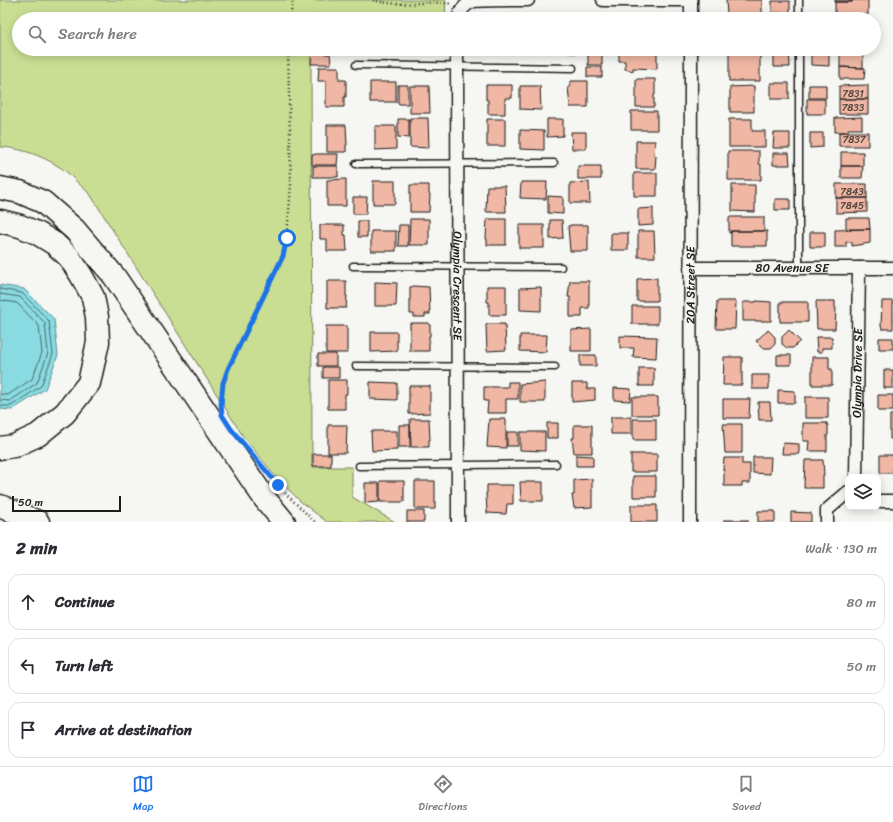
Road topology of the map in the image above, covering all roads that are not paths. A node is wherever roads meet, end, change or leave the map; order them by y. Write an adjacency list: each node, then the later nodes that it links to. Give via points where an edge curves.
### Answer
1 (528, 0): 5 (street, via 483,0)
2 (603, 0): 3 (street)
3 (691, 0): 6 (street)
4 (799, 0): 7 (lane)
5 (463, 3)
6 (691, 12)
7 (799, 12)
8 (457, 56): 12 (street, Olympia Crescent SE)
9 (691, 56): 22 (street, 20A Street SE)
10 (799, 56): 23 (lane)
11 (356, 65): 12 (lane)
12 (458, 66): 13 (lane); 15 (street, Olympia Crescent SE)
13 (573, 68)
14 (356, 164): 15 (lane)
15 (458, 164): 16 (lane); 20 (street, Olympia Crescent SE)
16 (554, 164)
17 (0, 188): 39 (highway, via 20,192 43,202 75,230 95,253 114,276 265,499)
18 (0, 221): 29 (highway, via 37,233 69,257 93,297 98,342 89,383 65,413 38,435 14,446)
19 (353, 266): 20 (lane)
20 (458, 266): 21 (lane); 27 (street, Olympia Crescent SE)
21 (561, 267)
22 (690, 268): 23 (street, 80 Avenue SE); 41 (street, 20A Street SE)
23 (800, 268): 24 (street, 80 Avenue SE)
24 (859, 268): 25 (street, 80 Avenue SE); 33 (street, Olympia Drive SE)
25 (893, 268)
26 (356, 366): 27 (lane)
27 (459, 366): 28 (lane); 31 (street, Olympia Crescent SE)
28 (555, 367)
29 (0, 448)
30 (556, 464): 31 (lane)
31 (459, 465): 32 (lane); 40 (street, Olympia Crescent SE)
32 (359, 466)
33 (856, 474)
34 (845, 495): 42 (street, via 827,510)
35 (881, 501): 36 (street)
36 (893, 501)
37 (0, 506): 38 (highway)
38 (38, 522)
39 (284, 522)
40 (458, 522)
41 (690, 522)
42 (827, 522)

